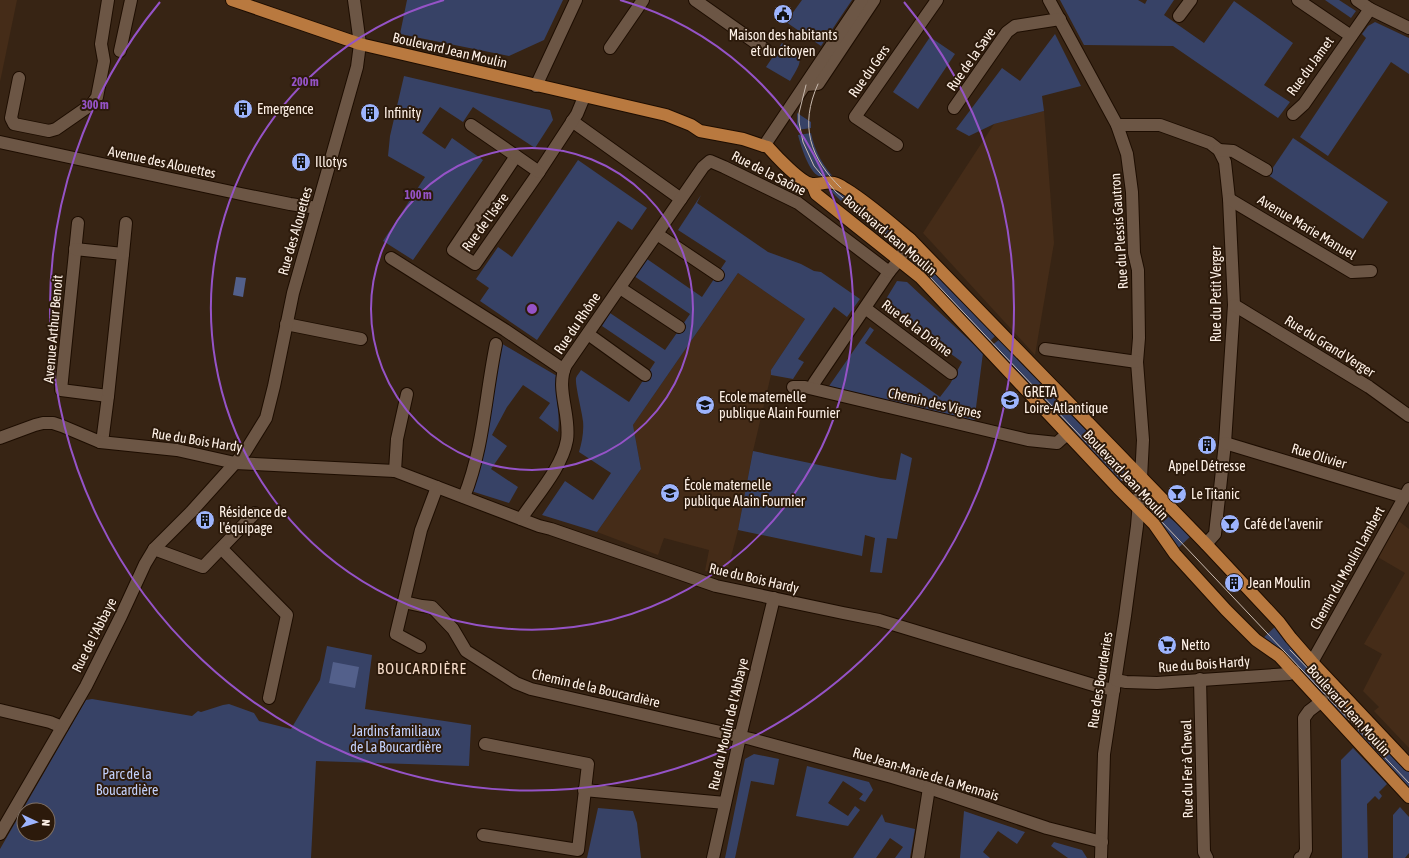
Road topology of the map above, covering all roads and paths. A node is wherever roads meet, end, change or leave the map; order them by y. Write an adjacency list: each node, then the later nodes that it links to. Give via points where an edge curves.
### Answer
1 (108, 0): 24 (street, via 101,44 104,61 97,97 92,104 56,130 14,124 11,118)
2 (131, 0): 23 (street)
3 (232, 0): 20 (main road, Boulevard Jean Moulin)
4 (354, 0): 20 (street, Rue des Alouettes)
5 (576, 0): 26 (street)
6 (643, 0): 21 (street)
7 (862, 0): 25 (street, via 832,43)
8 (874, 0): 25 (street)
9 (937, 0): 34 (street, Rue du Gers, via 855,117)
10 (1049, 0): 17 (street, Rue du Plessis Gautron)
11 (1191, 0): 16 (street)
12 (1298, 0): 19 (street, Rue du Jamet)
13 (1357, 0): 15 (street)
14 (698, 1): 22 (street)
15 (1370, 8): 18 (street); 19 (street, Rue du Jamet)
16 (1179, 16)
17 (1060, 19): 28 (street, Rue de la Save, via 1015,26 1007,32); 32 (street, Rue du Plessis Gautron)
18 (1409, 28)
19 (1351, 36): 29 (street, Rue du Jamet, via 1304,104)
20 (360, 44): 26 (main road, Boulevard Jean Moulin); 44 (street, Rue des Alouettes)
21 (610, 48)
22 (766, 50)
23 (120, 51)
24 (18, 78)
25 (812, 85): 35 (street)
26 (536, 86): 27 (main road, Boulevard Jean Moulin)
27 (584, 97): 30 (street, Rue de l'Isère); 35 (main road, Boulevard Jean Moulin, via 666,115 700,131)
28 (954, 108)
29 (1293, 114)
30 (572, 121): 40 (street, Rue de l'Isère); 42 (street)
31 (471, 125): 37 (street)
32 (1117, 125): 36 (street, via 1160,125 1210,143); 65 (street, Rue du Plessis Gautron, via 1127,154 1132,192 1134,253 1138,270)
33 (0, 142): 44 (street, Avenue des Alouettes)
34 (897, 145)
35 (766, 146): 41 (main road, Boulevard Jean Moulin, via 790,170)
36 (1219, 150): 39 (street, via 1232,151); 43 (street, Rue du Petit Verger, via 1225,162)
37 (516, 156): 40 (street); 40 (street, Rue de l'Isère, via 453,250 475,264)
38 (710, 161): 42 (street, Rue du Rhône); 54 (street, Rue de la Saône, via 798,203)
39 (1266, 170)
40 (539, 172)
41 (812, 184): 48 (main road, Boulevard Jean Moulin, via 837,184 880,213); 52 (main road, Boulevard Jean Moulin, via 816,194)
42 (681, 199): 47 (street, Rue du Rhône)
43 (1229, 199): 53 (street, Avenue Marie Manuel, via 1352,272); 57 (street, Rue du Petit Verger)
44 (317, 208): 59 (street, Rue des Alouettes)
45 (78, 223): 49 (street, Avenue Arthur Benoit)
46 (126, 223): 50 (street)
47 (657, 234): 55 (street); 56 (street, Rue du Rhône)
48 (910, 239): 52 (street, Rue de la Drôme); 80 (main road, Boulevard Jean Moulin)
49 (75, 249): 50 (street); 72 (street, Avenue Arthur Benoit, via 61,390)
50 (123, 254): 72 (street)
51 (391, 258): 66 (street)
52 (899, 260): 54 (street, Rue de la Drôme); 74 (main road, Boulevard Jean Moulin, via 920,277)
53 (1371, 271)
54 (889, 272): 58 (street, Rue de la Drôme)
55 (718, 275)
56 (620, 288): 60 (street); 61 (street, Rue du Rhône)
57 (1234, 305): 73 (street, Rue du Grand Verger, via 1369,387); 77 (street, Rue du Petit Verger)
58 (865, 308): 67 (street, Rue de la Drôme); 69 (street, Rue de la Drôme)
59 (286, 324): 62 (street); 78 (street, Rue des Alouettes, via 266,418 245,452)
60 (679, 327)
61 (588, 334): 66 (street, Rue du Rhône); 68 (street)
62 (361, 339)
63 (496, 344): 83 (street, via 483,432 472,477)
64 (1045, 349): 65 (street)
65 (1137, 362): 80 (street, Rue du Plessis Gautron, via 1142,424)
66 (564, 370): 86 (street, Rue du Rhône, via 562,386 567,420 564,448 559,462)
67 (951, 373)
68 (645, 375)
69 (814, 383)
70 (793, 387): 74 (street, Chemin des Vignes, via 805,387 1028,440 1057,443)
71 (407, 394): 79 (street, via 397,439)
72 (108, 396): 76 (street)
73 (1409, 416)
74 (1067, 434): 84 (main road, Boulevard Jean Moulin)
75 (0, 438): 76 (street, Rue du Bois Hardy, via 44,422 62,426)
76 (100, 442): 78 (street, Rue du Bois Hardy, via 177,450)
77 (1225, 443): 82 (street, Rue Olivier); 87 (street, Rue du Petit Verger, via 1215,534)
78 (234, 463): 79 (street, Rue du Bois Hardy); 88 (street, Rue de l'Abbaye)
79 (395, 471): 81 (street, Rue du Bois Hardy)
80 (1141, 478): 84 (street, Rue des Bourderies); 87 (main road, Boulevard Jean Moulin)
81 (438, 487): 83 (street, Rue du Bois Hardy); 91 (street, via 421,530)
82 (1406, 493): 93 (street, Chemin du Moulin Lambert)
83 (464, 497): 86 (street, Rue du Bois Hardy)
84 (1138, 508): 94 (main road, Boulevard Jean Moulin, via 1154,524 1175,554 1228,612 1256,640 1279,656); 96 (street, Rue des Bourderies)
85 (255, 513): 89 (street)
86 (521, 519): 90 (street, Rue du Bois Hardy, via 716,586)
87 (1206, 544): 93 (main road, Boulevard Jean Moulin, via 1277,620)
88 (154, 549): 89 (street, via 203,567); 100 (street, Rue de l'Abbaye, via 86,686)
89 (222, 549): 97 (street, via 287,615)
90 (774, 598): 96 (street, Rue du Bois Hardy, via 879,620 1100,687); 101 (street, Rue du Moulin de l'Abbaye)
91 (404, 602): 92 (street, via 396,634); 101 (street, Chemin de la Boucardière, via 432,607 453,629 466,651 530,689)
92 (420, 647)
93 (1312, 662): 103 (main road, Boulevard Jean Moulin)
94 (1294, 671): 95 (street, Rue du Bois Hardy, via 1289,674); 98 (main road, Boulevard Jean Moulin)
95 (1200, 679): 96 (street, Rue du Bois Hardy, via 1156,683 1126,682); 114 (street, Rue du Fer à Cheval, via 1204,852)
96 (1115, 685): 110 (street, Rue des Bourderies, via 1104,754)
97 (269, 698)
98 (1322, 702): 106 (main road, Boulevard Jean Moulin); 115 (street, via 1304,718 1306,850)
99 (0, 710): 100 (street)
100 (62, 727): 108 (street, Rue de l'Abbaye)
101 (740, 738): 104 (street, Rue Jean-Marie de la Mennais); 107 (street, Rue du Moulin de l'Abbaye)
102 (485, 744): 105 (street, via 588,764)
103 (1409, 765)
104 (929, 788): 110 (street, Rue Jean-Marie de la Mennais, via 1047,828); 112 (street)
105 (584, 790): 107 (street); 109 (street, via 578,850)
106 (1409, 798)
107 (725, 803): 111 (street, Rue du Moulin de l'Abbaye)
108 (0, 834)
109 (483, 835)
110 (1102, 842): 113 (street, Rue des Bourderies)
111 (713, 858)
112 (918, 858)
113 (1101, 858)
114 (1207, 858)
115 (1300, 858)

